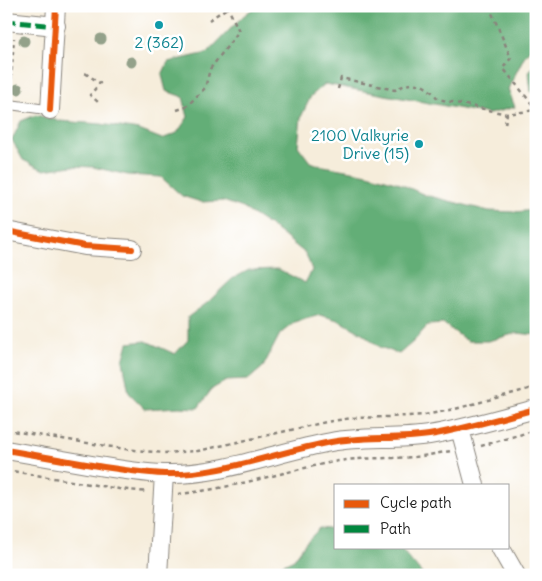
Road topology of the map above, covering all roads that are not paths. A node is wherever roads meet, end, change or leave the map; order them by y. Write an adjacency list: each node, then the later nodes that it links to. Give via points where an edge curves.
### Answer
1 (56, 6): 3 (street)
2 (10, 22): 3 (street)
3 (56, 26): 5 (street)
4 (8, 105): 5 (lane)
5 (50, 110)
6 (6, 231): 7 (street, via 85,246)
7 (132, 249)
8 (536, 409): 9 (street)
9 (460, 429): 11 (street, via 412,437 354,438 209,470); 12 (street)
10 (6, 450): 11 (street)
11 (164, 474): 14 (street)
12 (475, 484)
13 (501, 548): 15 (street)
14 (158, 575)
15 (516, 575)

